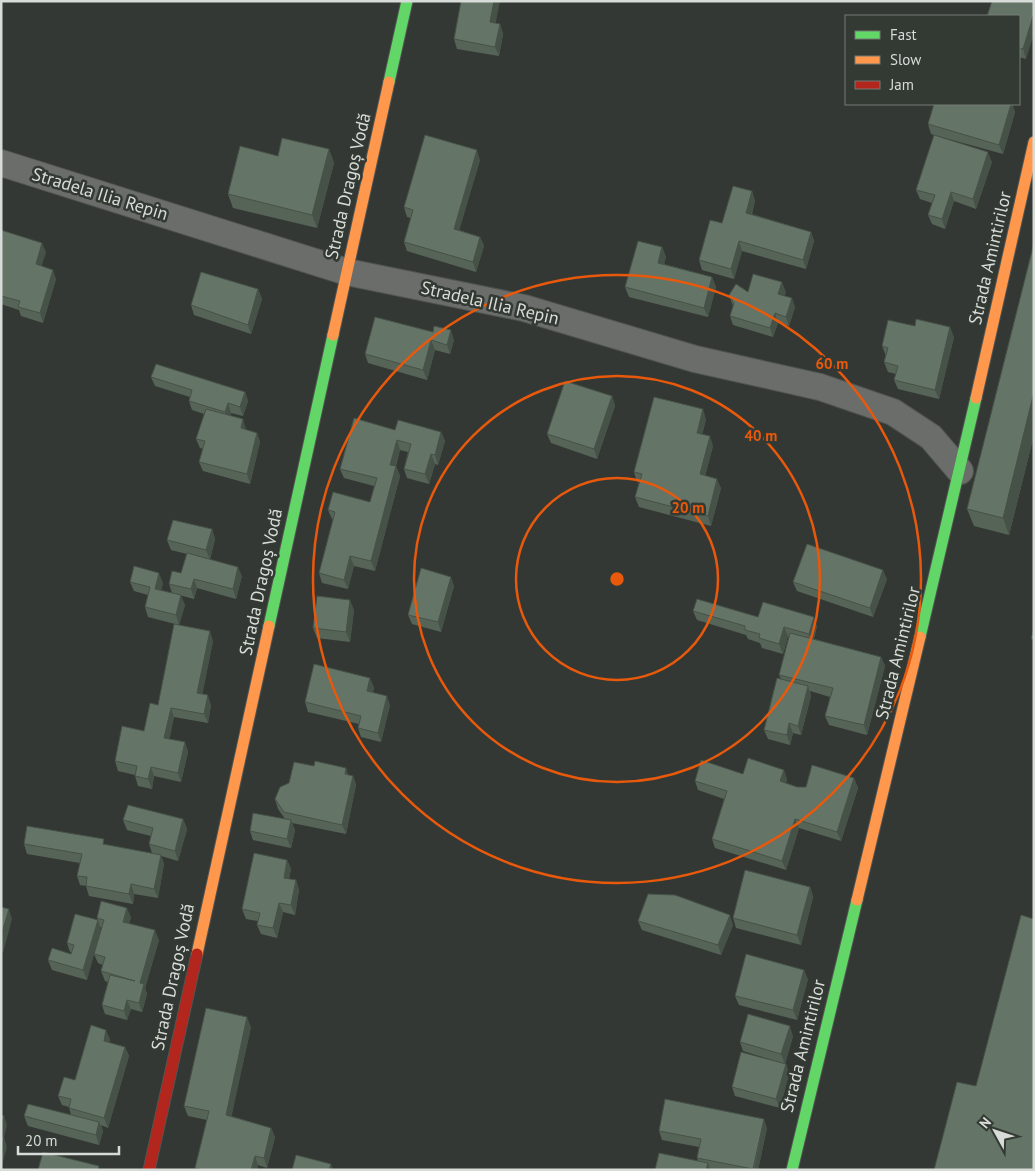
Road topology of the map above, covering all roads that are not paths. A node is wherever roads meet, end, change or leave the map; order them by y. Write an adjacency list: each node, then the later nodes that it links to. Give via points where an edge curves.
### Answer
1 (407, 1): 4 (street, Strada Dragoș Vodă)
2 (1034, 142): 5 (street, Strada Amintirilor)
3 (1, 163): 4 (street, Stradela Ilia Repin)
4 (347, 272): 5 (street, Stradela Ilia Repin, via 524,308 695,359 820,387 893,412 931,437); 6 (street, Strada Dragoș Vodă)
5 (960, 471): 7 (street, Strada Amintirilor)
6 (149, 1170)
7 (792, 1170)

